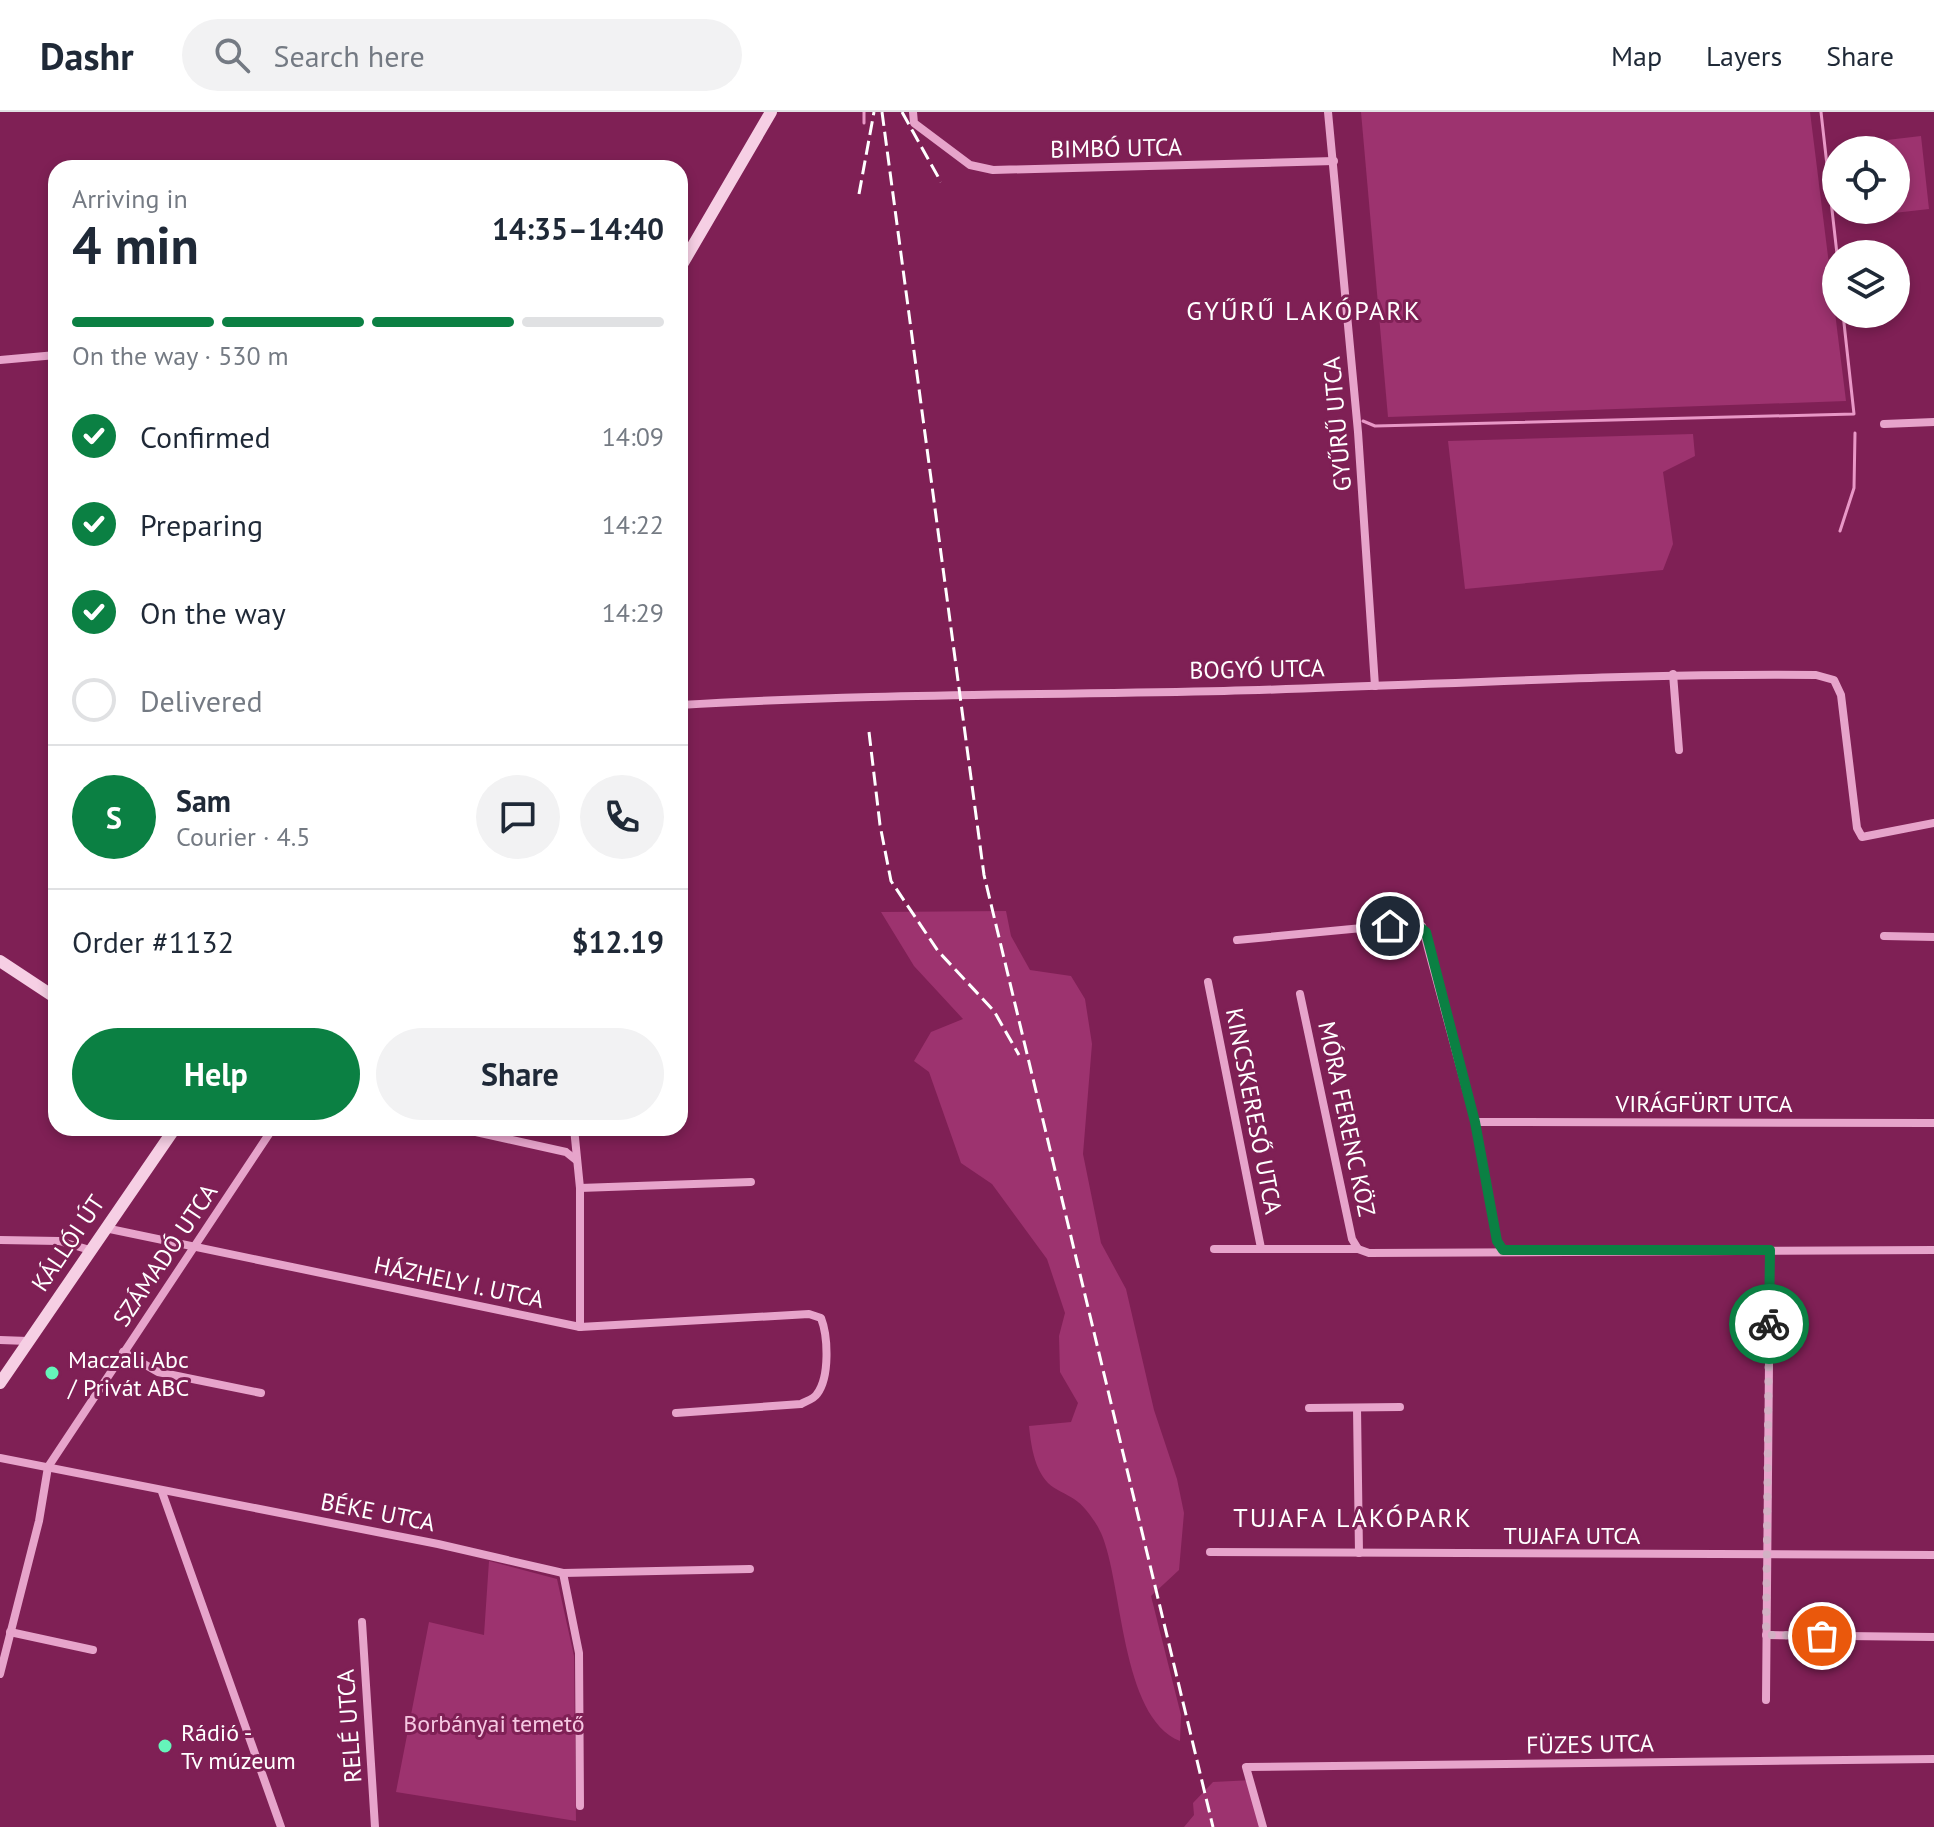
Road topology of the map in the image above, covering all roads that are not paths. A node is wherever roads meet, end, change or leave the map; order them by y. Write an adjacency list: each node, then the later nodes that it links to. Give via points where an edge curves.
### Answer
1 (771, 112): 5 (main road)
2 (913, 112): 4 (street, BIMBÓ UTCA, via 914,123 970,165 993,170)
3 (1328, 112): 4 (street, GYŰRŰ UTCA)
4 (1334, 161): 11 (street, GYŰRŰ UTCA)
5 (688, 254)
6 (48, 356): 7 (street)
7 (0, 360)
8 (1934, 422): 9 (street)
9 (1884, 424)
10 (1673, 674): 11 (street, BOGYÓ UTCA); 13 (street); 14 (street, BOGYÓ UTCA, via 1816,675 1834,680 1841,695 1862,837)
11 (1375, 686): 12 (street, BOGYÓ UTCA, via 836,695)
12 (688, 704)
13 (1679, 750)
14 (1934, 823)
15 (1884, 936): 16 (street)
16 (1934, 937)
17 (1237, 940): 22 (street, via 1422,926)
18 (0, 961): 20 (main road)
19 (1208, 982): 34 (street, KINCSKERESŐ UTCA)
20 (48, 993)
21 (1300, 994): 36 (street, MÓRA FERENC KÖZ)
22 (1475, 1122): 23 (street, VIRÁGFÜRT UTCA); 38 (street)
23 (1934, 1123)
24 (169, 1136): 31 (main road, KÁLLÓI ÚT)
25 (268, 1136): 33 (street, SZÁMADÓ UTCA)
26 (494, 1136): 28 (street, via 566,1152)
27 (574, 1136): 28 (street)
28 (576, 1160): 30 (street)
29 (751, 1182): 30 (street)
30 (580, 1188): 41 (street)
31 (105, 1228): 33 (street, HÁZHELY I. UTCA); 37 (main road, KÁLLÓI ÚT)
32 (0, 1240): 37 (street, via 59,1241)
33 (192, 1247): 41 (street, HÁZHELY I. UTCA); 44 (street, SZÁMADÓ UTCA)
34 (1261, 1248): 35 (street); 36 (street)
35 (1214, 1249)
36 (1358, 1249): 38 (street, MÓRA FERENC KÖZ)
37 (90, 1250): 43 (main road, KÁLLÓI ÚT)
38 (1503, 1250): 39 (street, MÓRA FERENC KÖZ)
39 (1770, 1250): 40 (street, MÓRA FERENC KÖZ); 56 (street)
40 (1934, 1250)
41 (580, 1327): 50 (street, HÁZHELY I. UTCA, via 809,1314 821,1318 824,1381 816,1396 801,1404)
42 (0, 1340): 43 (street)
43 (28, 1341): 45 (main road, KÁLLÓI ÚT)
44 (123, 1352): 46 (street, via 158,1372); 52 (street, SZÁMADÓ UTCA)
45 (0, 1383)
46 (261, 1393)
47 (1400, 1407): 49 (street)
48 (1309, 1408): 49 (street)
49 (1357, 1408): 55 (street)
50 (676, 1413)
51 (0, 1458): 52 (street, BÉKE UTCA)
52 (48, 1467): 53 (street, BÉKE UTCA); 61 (street, SZÁMADÓ UTCA)
53 (162, 1492): 59 (street, BÉKE UTCA); 71 (street)
54 (1210, 1552): 55 (street, TUJAFA UTCA)
55 (1359, 1553): 56 (street, TUJAFA UTCA)
56 (1766, 1555): 57 (street, TUJAFA UTCA); 62 (street)
57 (1934, 1555)
58 (750, 1569): 59 (street, BÉKE UTCA)
59 (563, 1573): 70 (street, via 579,1653)
60 (362, 1622): 72 (street, RELÉ UTCA)
61 (10, 1632): 64 (street); 65 (street, SZÁMADÓ UTCA)
62 (1766, 1635): 63 (street); 66 (street)
63 (1934, 1637)
64 (93, 1650)
65 (0, 1674)
66 (1766, 1700)
67 (1934, 1759): 69 (street, FÜZES UTCA)
68 (1235, 1767): 69 (street, FÜZES UTCA)
69 (1246, 1767): 73 (street)
70 (580, 1806)
71 (281, 1827)
72 (375, 1827)
73 (1263, 1827)

